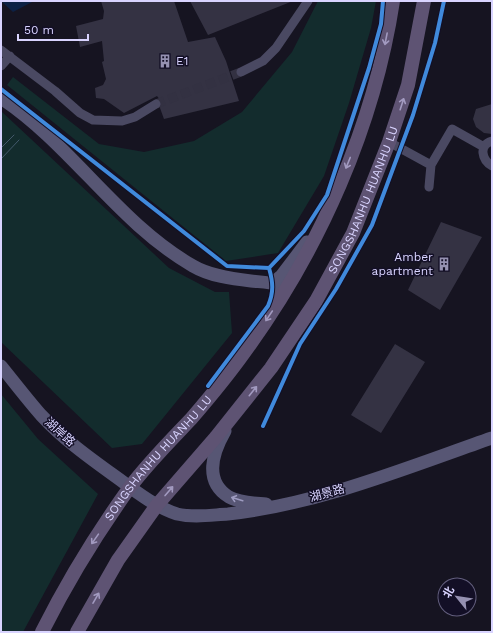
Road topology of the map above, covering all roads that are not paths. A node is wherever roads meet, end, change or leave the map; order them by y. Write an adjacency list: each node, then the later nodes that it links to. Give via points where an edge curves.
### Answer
1 (308, 1): 7 (street, via 276,48 263,61)
2 (393, 1): 15 (main road, SONGSHANHU HUANHU LU, one-way to 15, via 378,77 356,142)
3 (425, 3): 10 (main road, SONGSHANHU HUANHU LU, one-way to 3, via 408,85)
4 (1, 50): 5 (street)
5 (10, 56): 6 (street); 9 (street, via 80,113 93,120 122,121 135,117)
6 (1, 66)
7 (241, 72)
8 (1, 98): 16 (street, via 40,128 100,190 155,240 193,266 214,275)
9 (156, 104)
10 (389, 142): 12 (street); 19 (main road, SONGSHANHU HUANHU LU, one-way to 10, via 271,368 316,301 353,233)
11 (488, 144): 12 (street, via 452,129); 13 (street, via 483,153 484,159)
12 (431, 165): 14 (street)
13 (492, 166)
14 (429, 187)
15 (324, 220): 16 (street, via 282,275); 17 (main road, SONGSHANHU HUANHU LU)
16 (269, 282): 17 (street, via 278,285 281,291)
17 (279, 301): 21 (main road, SONGSHANHU HUANHU LU, one-way to 21, via 218,387)
18 (1, 366): 21 (street, 湖岸路, via 41,415 65,438)
19 (233, 415): 22 (main road, SONGSHANHU HUANHU LU, one-way to 19); 23 (street, one-way to 19, via 240,500 229,496 216,485 212,471 214,455)
20 (492, 438): 23 (street, 湖景路, via 362,484)
21 (130, 487): 22 (street, 湖岸路); 24 (main road, SONGSHANHU HUANHU LU, one-way to 24, via 91,544)
22 (157, 505): 23 (street, 湖景路, via 176,514 196,517); 25 (main road, SONGSHANHU HUANHU LU, one-way to 22, via 118,560)
23 (275, 506)
24 (42, 632)
25 (77, 632)

